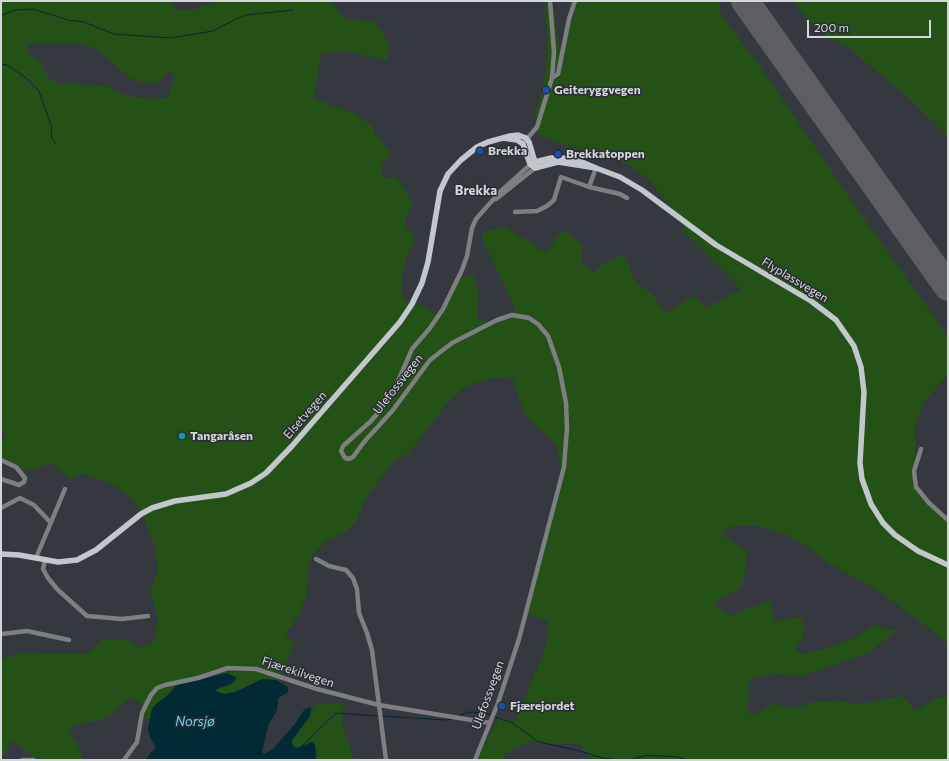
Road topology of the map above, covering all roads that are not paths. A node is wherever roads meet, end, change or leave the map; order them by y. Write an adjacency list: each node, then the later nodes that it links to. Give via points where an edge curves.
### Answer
1 (550, 1): 3 (street, via 554,43)
2 (575, 1): 3 (street, via 559,70)
3 (552, 78): 5 (street, via 539,121)
4 (503, 138): 5 (main road, Elsetvegen, via 518,135); 6 (main road, via 517,140); 22 (main road, Elsetvegen, via 471,151 448,174 438,197 425,274 412,304 366,361 272,468 251,484 235,491 152,508 83,557 64,562)
5 (528, 139): 6 (street); 7 (main road)
6 (523, 144): 7 (main road)
7 (533, 165): 8 (main road, Flyplassvegen, via 558,162); 28 (street, Ulefossvegen, via 510,182 474,223 465,261 450,297 435,321 412,349 393,392 377,415 341,451 346,458 353,457 430,360 452,343 496,320 512,315 529,318 548,336 559,367 566,403 564,467 519,639)
8 (596, 168): 9 (street); 23 (main road, Flyplassvegen, via 620,177 642,190 716,245 811,301 836,320 854,346 861,367 864,392 860,463 862,479 871,504 883,523 895,535 918,551)
9 (589, 187): 10 (street); 11 (street, via 561,177 554,200 547,206 537,211)
10 (627, 198)
11 (515, 212)
12 (921, 449): 17 (street, via 914,471 916,487)
13 (1, 460): 14 (street, via 16,467 25,478 19,485)
14 (1, 478)
15 (65, 489): 18 (street)
16 (1, 508): 18 (street, via 22,499 34,506)
17 (948, 520)
18 (51, 523): 20 (street)
19 (1, 554): 20 (main road, Elsetvegen)
20 (36, 558): 22 (main road, Elsetvegen)
21 (316, 559): 27 (street, via 329,566 346,570 355,583 358,613 372,650)
22 (45, 560): 24 (street, via 43,569 48,578 87,616 122,619)
23 (948, 565)
24 (148, 616)
25 (1, 634): 26 (street, via 28,631)
26 (69, 640)
27 (379, 705): 28 (street, Fjærekilvegen); 31 (street, Fjærekilvegen, via 330,693 256,669 223,669 198,678 165,684 154,692 142,713 139,739); 32 (street)
28 (490, 723): 33 (street, Ulefossvegen)
29 (22, 760): 30 (street)
30 (34, 760)
31 (124, 760)
32 (386, 760)
33 (476, 760)

